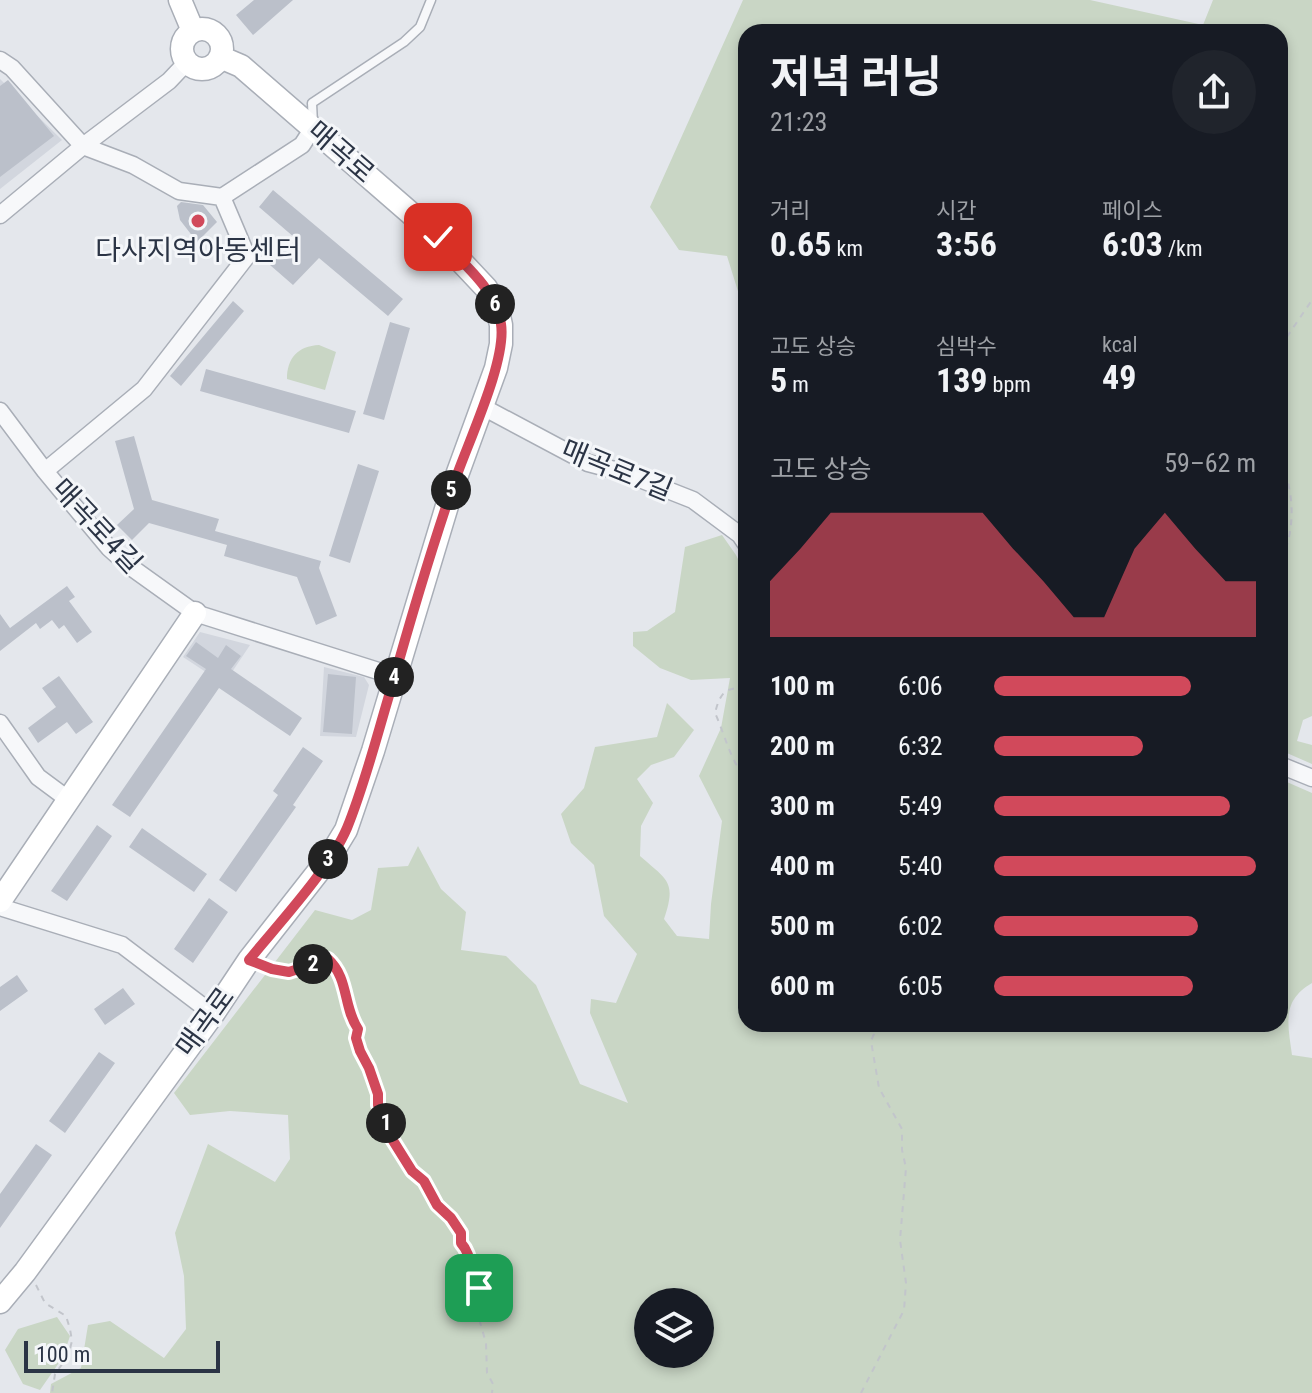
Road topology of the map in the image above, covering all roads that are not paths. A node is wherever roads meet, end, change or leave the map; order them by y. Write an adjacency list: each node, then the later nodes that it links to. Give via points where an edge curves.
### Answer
1 (180, 0): 3 (street)
2 (431, 0): 7 (lane, via 420,27 404,42 312,103)
3 (193, 31): 4 (street, via 213,32 221,43); 6 (street, via 182,45)
4 (220, 57): 6 (street, via 204,68); 7 (street, 매곡로, via 241,66)
5 (0, 60): 8 (street)
6 (187, 62): 8 (street)
7 (313, 128): 9 (street, via 302,145); 11 (street, 매곡로, via 438,237 486,288 497,307 501,344)
8 (83, 146): 9 (street, via 133,165 179,191); 10 (street)
9 (222, 197): 13 (street, 매곡로4길, via 247,256 144,389)
10 (0, 215)
11 (481, 406): 14 (street, 매곡로7길, via 588,463 693,500); 16 (street, 매곡로)
12 (0, 411): 13 (street)
13 (45, 471): 15 (street, 매곡로4길, via 109,548)
14 (738, 534)
15 (195, 613): 16 (street, 매곡로4길); 20 (street)
16 (394, 676): 23 (street, 매곡로, via 346,830)
17 (0, 723): 20 (street, via 38,777)
18 (1288, 768): 19 (street)
19 (1312, 778)
20 (69, 800): 21 (street)
21 (0, 901)
22 (0, 907): 23 (street, via 122,945)
23 (213, 1014): 24 (street, 매곡로)
24 (0, 1302)

